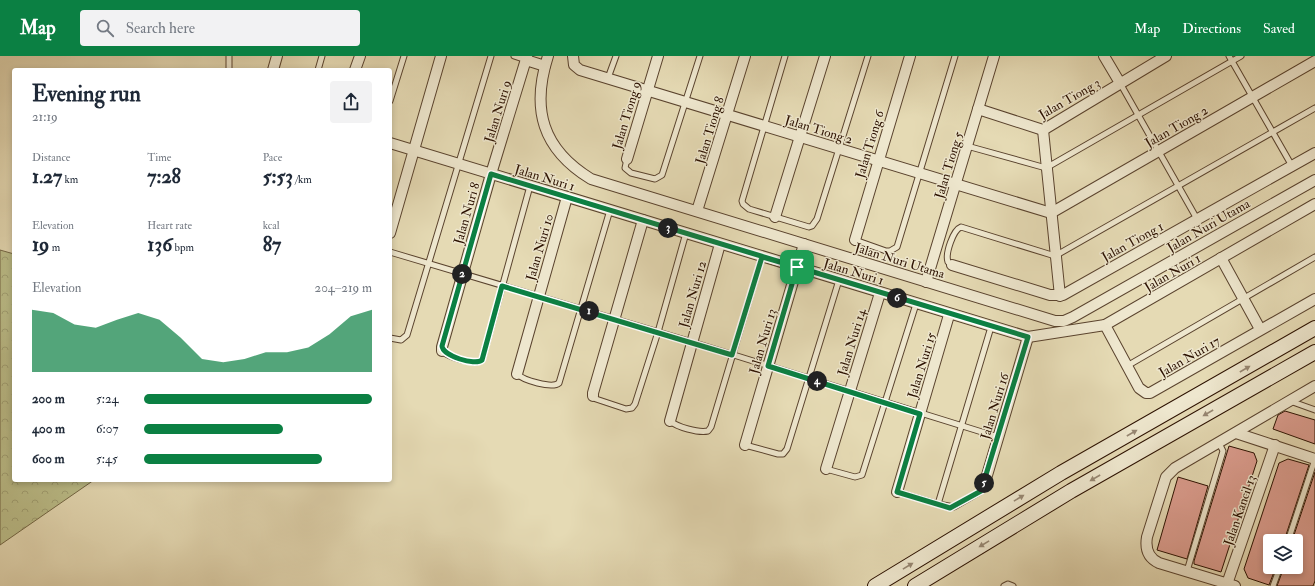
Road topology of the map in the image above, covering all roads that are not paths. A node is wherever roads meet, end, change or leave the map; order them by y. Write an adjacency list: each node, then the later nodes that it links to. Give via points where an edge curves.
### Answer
1 (229, 56): 28 (lane)
2 (277, 56): 29 (street)
3 (322, 56): 30 (lane)
4 (360, 56): 31 (street)
5 (404, 56): 35 (lane)
6 (441, 56): 49 (street)
7 (491, 56): 54 (lane)
8 (514, 56): 24 (lane)
9 (548, 56): 27 (street, Jalan Nuri Utama)
10 (573, 56): 32 (street, Jalan Tiong 2, via 574,64 581,70)
11 (616, 56): 32 (lane)
12 (658, 56): 34 (street, Jalan Tiong 9)
13 (700, 56): 37 (lane)
14 (745, 56): 41 (street, Jalan Tiong 8)
15 (785, 56): 42 (lane)
16 (825, 56): 45 (street)
17 (868, 56): 48 (lane)
18 (910, 56): 53 (street, Jalan Tiong 6)
19 (956, 56): 58 (lane)
20 (994, 56): 39 (street, Jalan Tiong 5)
21 (1104, 56): 33 (street)
22 (1166, 56): 33 (street, Jalan Tiong 3)
23 (1241, 56): 25 (lane)
24 (527, 58): 27 (street); 57 (street, Jalan Nuri 9)
25 (1231, 58): 36 (lane); 40 (lane)
26 (1315, 61): 36 (street, Jalan Tiong 2)
27 (545, 66): 66 (street, Jalan Nuri Utama, via 540,89 541,111 545,128 563,158 591,179)
28 (229, 68)
29 (274, 68)
30 (319, 68)
31 (357, 68)
32 (608, 78): 34 (street, Jalan Tiong 2)
33 (1120, 83): 40 (lane); 43 (street, Jalan Tiong 3)
34 (647, 90): 37 (street, Jalan Tiong 2); 52 (street, Jalan Tiong 9)
35 (392, 95)
36 (1253, 97): 44 (lane); 50 (street, Jalan Tiong 2)
37 (685, 102): 41 (street, Jalan Tiong 2); 52 (lane, via 662,175 651,179 631,173 625,168)
38 (1315, 108): 44 (lane)
39 (978, 109): 43 (street, Jalan Tiong 3); 47 (street, Jalan Tiong 5)
40 (1139, 114): 50 (lane); 56 (lane)
41 (727, 115): 42 (street, Jalan Tiong 2); 66 (street, Jalan Tiong 8)
42 (764, 126): 45 (street, Jalan Tiong 2); 68 (lane, via 742,200 749,209)
43 (1043, 130): 56 (street)
44 (1273, 131): 55 (lane); 61 (lane)
45 (800, 137): 48 (street, Jalan Tiong 2); 68 (street)
46 (392, 144): 49 (street, Jalan Nuri 1)
47 (967, 146): 56 (lane); 60 (street, Jalan Tiong 5)
48 (839, 149): 53 (street, Jalan Tiong 2); 68 (lane, via 815,223 812,226 805,226)
49 (413, 150): 54 (street, Jalan Nuri 1); 71 (street)
50 (1159, 151): 61 (lane); 67 (street, Jalan Tiong 2)
51 (1315, 153): 55 (street, Jalan Tiong 1)
52 (627, 159)
53 (878, 160): 58 (street, Jalan Tiong 2); 73 (street, Jalan Tiong 6)
54 (459, 164): 57 (street, Jalan Nuri 1); 81 (lane)
55 (1292, 166): 69 (street, Jalan Tiong 1)
56 (1046, 168): 67 (street)
57 (491, 174): 62 (street, Jalan Nuri 1); 84 (street, Jalan Nuri 8)
58 (920, 174): 60 (street, Jalan Tiong 2); 73 (lane, via 897,248 886,251)
59 (1314, 184): 86 (street, Jalan Nuri Utama, via 1080,314 1064,320 1051,320)
60 (955, 185): 67 (street, Jalan Tiong 2); 86 (street, Jalan Tiong 5)
61 (1179, 185): 69 (lane); 77 (lane)
62 (530, 186): 63 (street, Jalan Nuri 1); 87 (lane)
63 (567, 197): 65 (street, Jalan Nuri 1); 89 (street, Jalan Nuri 10)
64 (1315, 204): 80 (street, Jalan Nuri 1)
65 (610, 210): 70 (street, Jalan Nuri 1); 94 (lane)
66 (697, 211): 75 (street, Jalan Nuri Utama)
67 (1050, 213): 77 (street)
68 (775, 217)
69 (1197, 219): 90 (street, Jalan Tiong 1)
70 (643, 220): 72 (street, Jalan Nuri 1); 96 (street)
71 (392, 226)
72 (686, 234): 74 (street, Jalan Nuri 1); 101 (lane)
73 (855, 240)
74 (720, 244): 78 (street, Jalan Nuri 1); 104 (street, Jalan Nuri 12)
75 (804, 244): 83 (street, Jalan Nuri 13); 86 (street, Jalan Nuri Utama)
76 (392, 253): 81 (lane)
77 (1055, 256): 82 (lane, via 961,227 955,232 947,256 948,262); 90 (street)
78 (762, 257): 83 (street, Jalan Nuri 1); 107 (lane)
79 (1315, 257): 91 (lane)
80 (1221, 258): 91 (street); 97 (street, Jalan Nuri 1)
81 (429, 264): 84 (lane); 103 (lane, via 407,335 401,340)
82 (952, 265): 90 (street)
83 (797, 267): 85 (street, Jalan Nuri 1); 108 (street, Jalan Nuri 13)
84 (463, 274): 87 (lane); 105 (street, Jalan Nuri 8)
85 (839, 280): 88 (street, Jalan Nuri 1); 111 (lane)
86 (926, 282)
87 (502, 286): 89 (lane); 105 (lane, via 482,360 474,362 447,355)
88 (880, 293): 93 (street, Jalan Nuri 1); 113 (street, Jalan Nuri 14)
89 (539, 296): 94 (lane); 110 (street, Jalan Nuri 10)
90 (1060, 296)
91 (1244, 299): 100 (street); 109 (lane)
92 (1315, 300): 100 (street, Jalan Nuri 17)
93 (916, 304): 95 (street, Jalan Nuri 1); 116 (lane)
94 (581, 309): 96 (lane); 110 (lane, via 559,384 551,386 521,378)
95 (950, 315): 98 (street, Jalan Nuri 1); 118 (street, Jalan Nuri 15)
96 (614, 319): 101 (lane); 114 (street)
97 (1105, 325): 102 (street, Jalan Nuri 1); 109 (street, Jalan Nuri 17)
98 (991, 327): 102 (street, Jalan Nuri 1); 120 (lane)
99 (1315, 328): 135 (main road, one-way to 99, via 1061,473)
100 (1260, 330): 109 (street, Jalan Nuri 17, via 1150,393 1139,388)
101 (658, 332): 104 (lane); 114 (lane, via 634,406 626,408)
102 (1028, 337): 122 (street, Jalan Nuri 16)
103 (392, 338)
104 (692, 342): 107 (lane); 119 (street, Jalan Nuri 12)
105 (442, 351)
106 (1315, 352): 136 (main road, one-way to 136, via 1071,491)
107 (732, 355): 108 (lane); 119 (lane, via 710,429 702,431)
108 (768, 366): 111 (lane); 124 (street, Jalan Nuri 13)
109 (1127, 366)
110 (517, 374)
111 (809, 378): 113 (lane); 124 (lane, via 785,452 778,454)
112 (1315, 386): 115 (street)
113 (849, 391): 116 (lane); 127 (street, Jalan Nuri 14)
114 (593, 396)
115 (1289, 401): 117 (lane); 121 (street)
116 (886, 402): 118 (lane); 127 (lane, via 862,475 855,477)
117 (1315, 410)
118 (920, 414): 120 (lane); 129 (street, Jalan Nuri 15)
119 (670, 421)
120 (961, 426): 122 (lane); 130 (lane)
121 (1236, 433): 123 (street); 125 (street)
122 (998, 437): 128 (street, Jalan Nuri 16)
123 (1219, 442): 132 (lane, via 1223,451); 132 (street, via 1175,468 1166,477 1146,544 1150,556 1159,563)
124 (745, 445)
125 (1275, 446): 126 (street); 134 (street, Jalan Kancil 13)
126 (1315, 459): 131 (lane)
127 (826, 469)
128 (985, 482): 130 (lane, via 981,491 954,507)
129 (897, 492): 130 (lane)
130 (938, 504)
131 (1290, 534)
132 (1187, 571): 134 (street)
133 (1277, 574): 139 (lane)
134 (1231, 585)
135 (875, 586)
136 (915, 586)
137 (1004, 586): 138 (lane)
138 (1013, 586)
139 (1273, 586)

